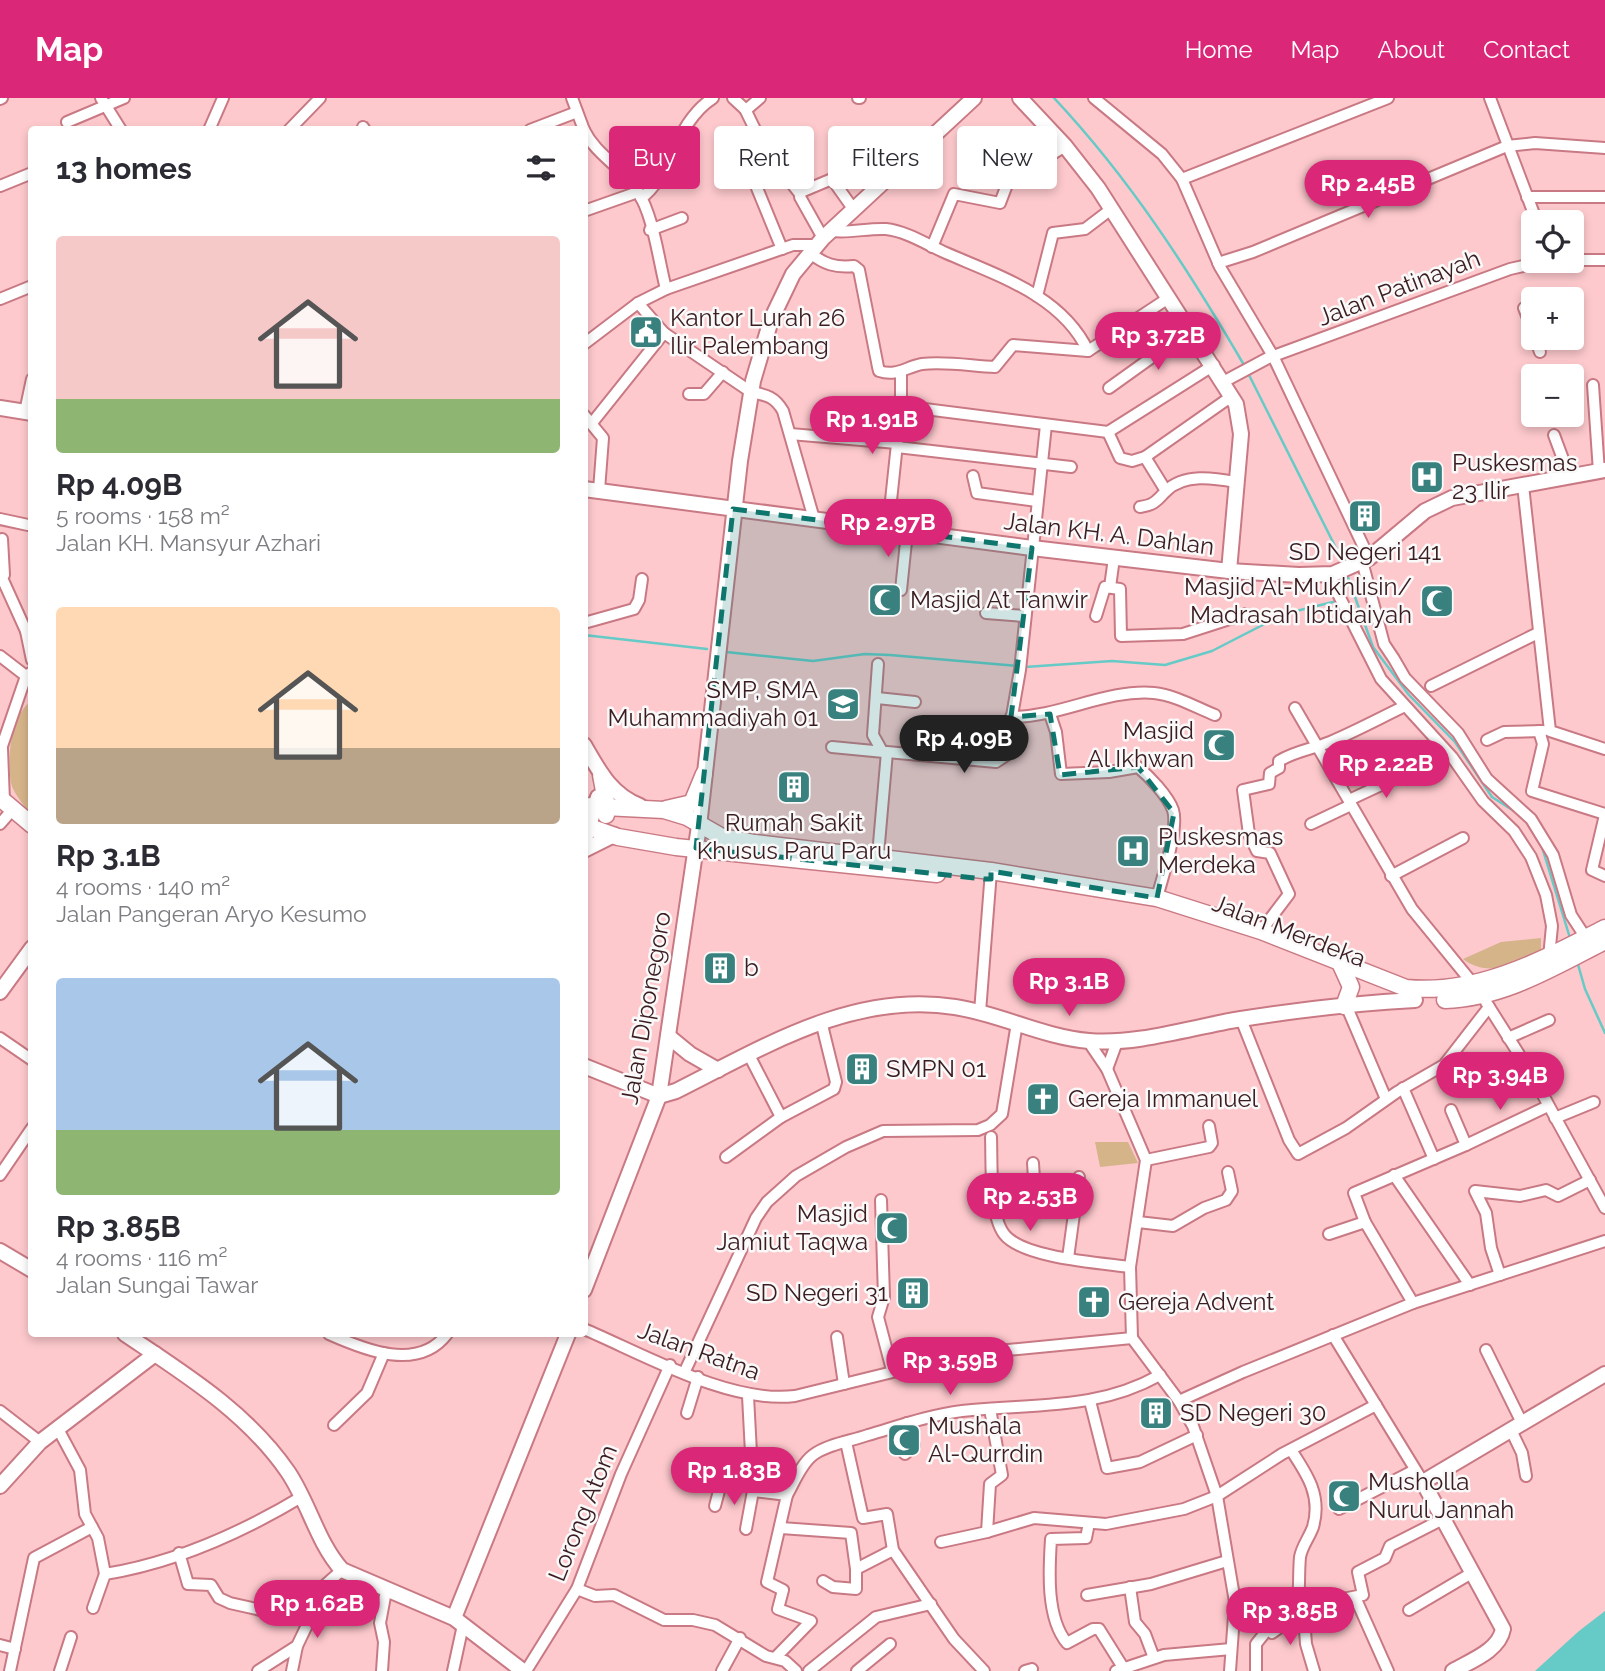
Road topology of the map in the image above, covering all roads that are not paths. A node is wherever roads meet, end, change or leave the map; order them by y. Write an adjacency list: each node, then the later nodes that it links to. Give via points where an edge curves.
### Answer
1 (124, 98): 13 (street)
2 (223, 98): 18 (street)
3 (320, 98): 19 (street)
4 (572, 98): 15 (street)
5 (713, 98): 31 (street, via 694,114 654,187)
6 (733, 98): 14 (street)
7 (760, 98): 14 (street)
8 (974, 98): 37 (street)
9 (1020, 98): 23 (street)
10 (1094, 98): 27 (street, via 1162,153)
11 (1388, 98): 27 (street)
12 (1490, 98): 24 (street)
13 (103, 102): 16 (street); 17 (street)
14 (745, 109): 30 (street, via 765,150)
15 (577, 112): 20 (street); 21 (street)
16 (67, 122)
17 (118, 126)
18 (211, 126)
19 (293, 126)
20 (540, 126)
21 (582, 126)
22 (588, 137): 31 (street)
23 (1065, 146): 35 (street); 41 (street, via 1008,181 998,204 954,194)
24 (1507, 146): 25 (street, via 1535,143); 32 (street); 45 (street)
25 (1605, 148)
26 (28, 175): 28 (street)
27 (1182, 179): 45 (street)
28 (0, 186)
29 (757, 189): 42 (street)
30 (800, 194): 37 (street, via 832,179); 40 (street)
31 (639, 195): 34 (street); 39 (street)
32 (1527, 197): 33 (street); 36 (street)
33 (1605, 197)
34 (588, 210)
35 (1110, 210): 50 (street, via 1085,229 1052,235); 51 (street)
36 (1533, 210)
37 (854, 211): 40 (street)
38 (682, 219): 39 (street)
39 (650, 230): 48 (street)
40 (820, 242): 41 (street, via 849,233 888,230); 42 (street); 60 (street, via 825,264 859,270 879,370); 64 (street, via 793,274 771,320)
41 (932, 247): 50 (street)
42 (782, 249): 48 (street)
43 (1584, 260): 44 (street)
44 (1605, 260)
45 (1218, 263): 57 (street)
46 (1521, 267): 57 (street, Jalan Patinayah)
47 (28, 287): 49 (street)
48 (666, 289): 52 (street)
49 (1, 295)
50 (1037, 296): 56 (street, via 1077,329)
51 (1167, 299): 53 (street); 56 (street)
52 (638, 303): 54 (street); 55 (street)
53 (1190, 330): 58 (street); 63 (street)
54 (664, 333): 59 (street); 70 (street)
55 (588, 339)
56 (1088, 351): 60 (street, via 1013,345 995,367 922,364)
57 (1270, 357): 61 (street, Jalan Patinayah); 97 (street)
58 (1214, 365): 61 (street); 72 (street)
59 (723, 372): 64 (street); 65 (street, via 704,394)
60 (901, 373): 67 (street)
61 (1229, 379): 66 (street)
62 (1593, 386): 79 (street)
63 (1109, 388)
64 (751, 392): 73 (street, via 778,402); 88 (street)
65 (689, 394)
66 (1232, 396): 76 (street); 82 (street, via 1241,434)
67 (901, 406): 71 (street); 75 (street)
68 (0, 408): 69 (street)
69 (28, 412)
70 (588, 419): 84 (street, via 603,438)
71 (1046, 425): 72 (street); 77 (street)
72 (1108, 432): 76 (street, via 1120,458)
73 (790, 434): 75 (street); 90 (street)
74 (1555, 436): 81 (street)
75 (897, 445): 77 (street); 92 (street)
76 (1144, 457): 85 (street)
77 (1042, 463): 78 (street); 86 (street)
78 (1071, 467)
79 (1602, 471): 81 (street)
80 (973, 476): 86 (street, via 977,493)
81 (1570, 478): 83 (street)
82 (1236, 482): 85 (street, via 1203,477); 98 (street)
83 (1523, 485): 97 (street, via 1438,503); 110 (street)
84 (592, 490): 88 (street, Jalan KH. A. Dahlan)
85 (1166, 491): 87 (street, via 1157,502)
86 (1037, 501): 95 (street)
87 (1140, 507)
88 (733, 509): 90 (street, Jalan KH. A. Dahlan); 132 (street)
89 (0, 519): 91 (street)
90 (814, 519): 92 (street, Jalan KH. A. Dahlan)
91 (28, 525)
92 (888, 529): 93 (street, Jalan KH. A. Dahlan)
93 (907, 532): 95 (street, Jalan KH. A. Dahlan); 103 (street)
94 (2, 538): 100 (street)
95 (1032, 548): 96 (street, Jalan KH. A. Dahlan); 106 (street)
96 (1114, 558): 98 (street, Jalan KH. A. Dahlan); 102 (street)
97 (1363, 560): 99 (street); 158 (street, via 1384,644 1405,678 1458,733 1487,779 1531,819 1553,855)
98 (1229, 571): 99 (street, Jalan KH. A. Dahlan)
99 (1330, 574): 118 (street, via 1381,679)
100 (1, 578): 109 (street)
101 (642, 579): 108 (street, via 634,609)
102 (1111, 587): 105 (street, via 1120,589 1121,636 1183,634); 107 (street, via 1105,587)
103 (901, 590)
104 (986, 613): 106 (street)
105 (1245, 614)
106 (1024, 616): 122 (street)
107 (1096, 616)
108 (588, 622)
109 (28, 628)
110 (1538, 633): 115 (street); 123 (street)
111 (0, 656): 113 (street)
112 (878, 664): 116 (street)
113 (28, 673)
114 (28, 677): 128 (street)
115 (1431, 686)
116 (877, 698): 117 (street); 130 (street, via 873,735)
117 (915, 702)
118 (1405, 706): 125 (street); 160 (street, via 1452,757 1483,801 1514,831 1531,857 1546,894)
119 (1295, 708): 125 (street)
120 (1050, 714): 121 (street, via 1114,695 1156,693); 122 (street); 154 (street, via 1061,774 1138,767 1172,809 1169,849)
121 (1215, 715)
122 (1011, 718): 130 (street, via 1004,756 996,762)
123 (1544, 731): 124 (street, via 1504,732); 127 (street); 139 (street, via 1531,790)
124 (1487, 740)
125 (1318, 746): 134 (street); 156 (street, via 1295,751 1279,761 1268,784 1243,790 1250,837 1257,851 1270,853 1289,894)
126 (832, 747): 130 (street)
127 (1605, 749)
128 (1, 750): 135 (street)
129 (588, 752): 133 (street)
130 (884, 752): 150 (street)
131 (1409, 772): 134 (street)
132 (704, 774): 138 (main road, via 692,803); 145 (street, Jalan Diponegoro)
133 (601, 775): 136 (main road); 137 (street, via 619,797)
134 (1350, 802): 143 (street); 153 (street)
135 (6, 803): 140 (main road); 142 (street)
136 (596, 807): 137 (main road); 141 (street); 146 (main road)
137 (641, 807): 138 (main road)
138 (664, 810): 145 (main road, Jalan Merdeka)
139 (1605, 815): 151 (street, via 1592,870)
140 (28, 822)
141 (588, 823)
142 (0, 824)
143 (1311, 824)
144 (588, 825): 146 (main road, Jalan Merdeka)
145 (699, 826): 149 (street, Jalan Diponegoro); 150 (main road, Jalan Merdeka, via 722,837 755,843)
146 (614, 835): 148 (street); 149 (main road, Jalan Merdeka)
147 (1463, 838): 153 (street)
148 (588, 848)
149 (696, 848): 152 (main road, Jalan Merdeka); 171 (street, Jalan Diponegoro)
150 (878, 855): 152 (main road, Jalan Merdeka)
151 (1604, 874)
152 (991, 875): 154 (main road, Jalan Merdeka); 161 (main road, Jalan Merdeka, via 1155,907); 166 (street)
153 (1391, 876): 163 (street)
154 (1157, 898): 156 (main road, Jalan Merdeka)
155 (1605, 928): 158 (main road, Jalan Merdeka)
156 (1261, 931): 161 (main road, Jalan Merdeka)
157 (1605, 941): 158 (main road, Jalan Merdeka)
158 (1584, 943): 160 (main road, Jalan Merdeka)
159 (28, 954): 162 (street)
160 (1554, 959): 163 (main road, Jalan Merdeka)
161 (1345, 971): 163 (main road, Jalan Merdeka, via 1406,989); 164 (main road, Jalan Merdeka); 165 (main road, via 1350,993)
162 (0, 992)
163 (1482, 996): 164 (main road, Jalan Merdeka); 173 (street); 181 (street, via 1444,1065)
164 (1415, 1000): 165 (street)
165 (1345, 1005): 167 (street); 183 (street)
166 (980, 1012): 169 (street, via 894,1004); 170 (street)
167 (1241, 1019): 174 (street); 183 (street, via 1296,1154 1346,1128)
168 (1549, 1020): 173 (street)
169 (821, 1021): 176 (street); 187 (street, via 834,1088)
170 (1017, 1023): 175 (street); 230 (street, via 1002,1114 990,1125 978,1130 883,1131 816,1164 767,1202 741,1244)
171 (668, 1036): 180 (street); 182 (street, Jalan Diponegoro)
172 (0, 1038): 177 (street)
173 (1508, 1038): 185 (street)
174 (1118, 1039): 175 (street); 179 (street)
175 (1088, 1041): 179 (street)
176 (749, 1055): 180 (street); 187 (street)
177 (28, 1057)
178 (588, 1068): 182 (street)
179 (1107, 1069): 195 (street)
180 (718, 1070): 182 (street)
181 (1403, 1088): 183 (street); 194 (street)
182 (659, 1096): 214 (street, Jalan Diponegoro)
183 (1387, 1099)
184 (1594, 1102): 188 (street)
185 (1548, 1106): 188 (street); 192 (street)
186 (1451, 1110): 192 (street)
187 (781, 1117): 193 (street)
188 (1555, 1118): 201 (street)
189 (1209, 1126): 195 (street, via 1213,1143 1209,1147)
190 (28, 1134): 198 (street)
191 (991, 1137): 203 (street)
192 (1466, 1145): 194 (street)
193 (726, 1157)
194 (1434, 1158): 199 (street)
195 (1146, 1160): 205 (street)
196 (1034, 1163): 203 (street, via 1035,1195)
197 (1227, 1172): 205 (street, via 1232,1191 1226,1200 1173,1226)
198 (0, 1175)
199 (1394, 1175): 206 (street, via 1354,1193); 215 (street)
200 (1079, 1177): 210 (street)
201 (1590, 1180): 204 (street); 213 (street, via 1558,1196 1546,1190 1520,1196 1475,1191 1486,1213)
202 (881, 1200): 229 (street, via 884,1297 878,1317)
203 (994, 1200): 210 (street, via 1005,1235 1024,1247)
204 (1605, 1208)
205 (1138, 1222): 211 (street)
206 (1365, 1222): 207 (street); 216 (street)
207 (1329, 1234)
208 (1605, 1241): 213 (street)
209 (0, 1251): 212 (street)
210 (1068, 1258): 211 (street)
211 (1130, 1267): 224 (street)
212 (28, 1268)
213 (1500, 1275): 215 (street)
214 (588, 1280)
215 (1469, 1285): 216 (street)
216 (1413, 1303): 218 (street)
217 (588, 1331): 228 (street, Jalan Ratna)
218 (1333, 1335): 237 (street); 238 (street)
219 (130, 1337): 227 (street)
220 (338, 1337): 226 (street)
221 (444, 1337): 226 (street, via 424,1353)
222 (567, 1337): 285 (street)
223 (837, 1337): 234 (street)
224 (1132, 1338): 229 (street, Jalan Ratna, via 966,1354); 231 (street)
225 (1486, 1350): 244 (street)
226 (384, 1353): 243 (street, via 367,1393)
227 (155, 1354): 245 (street); 256 (street, via 250,1427)
228 (670, 1366): 230 (street, Jalan Ratna); 276 (street, Lorong Atom, via 621,1474)
229 (892, 1370): 234 (street, Jalan Ratna)
230 (685, 1371): 232 (street, Jalan Ratna)
231 (1160, 1375): 236 (street, via 1125,1394); 237 (street)
232 (698, 1377): 235 (street, Jalan Ratna); 241 (street)
233 (1603, 1378): 244 (street)
234 (844, 1384): 235 (street, Jalan Ratna, via 795,1396)
235 (748, 1396): 254 (street)
236 (1090, 1401): 239 (street); 246 (street, via 1107,1468 1140,1462)
237 (1179, 1401): 246 (street)
238 (1376, 1405): 249 (street); 251 (street)
239 (990, 1409): 242 (street); 265 (street, via 1002,1475 990,1485)
240 (0, 1411): 247 (street)
241 (687, 1413)
242 (907, 1423): 248 (street); 250 (street, via 914,1445)
243 (334, 1425)
244 (1517, 1427): 251 (street); 252 (street)
245 (58, 1429): 247 (street); 262 (street, via 80,1470 85,1514)
246 (1197, 1435): 257 (street)
247 (40, 1442): 253 (street)
248 (846, 1442): 255 (street, via 813,1455); 267 (street, via 863,1518 887,1514)
249 (1288, 1452): 257 (street); 283 (street, via 1309,1476 1315,1505 1312,1529 1301,1553)
250 (905, 1454)
251 (1419, 1476): 259 (street); 260 (street)
252 (1526, 1476)
253 (0, 1486)
254 (752, 1486): 255 (street); 258 (street, via 728,1479 720,1487); 264 (street)
255 (787, 1495): 263 (street)
256 (303, 1496): 268 (street, via 245,1530); 271 (street, via 330,1555)
257 (1217, 1496): 261 (street, via 1133,1520); 269 (street)
258 (715, 1506)
259 (1339, 1509)
260 (1443, 1519): 273 (street); 279 (street, via 1390,1546 1385,1558 1358,1572 1364,1593)
261 (1089, 1523): 265 (street, via 1034,1518); 296 (street, via 1086,1538 1052,1537 1051,1584 1057,1624 1068,1643 1099,1629)
262 (92, 1527): 272 (street); 291 (street, via 36,1556)
263 (781, 1528): 270 (street, via 851,1533); 293 (street, via 767,1583 783,1590 778,1609 811,1621)
264 (746, 1529)
265 (987, 1532): 266 (street)
266 (941, 1542)
267 (893, 1550): 270 (street); 280 (street)
268 (179, 1553): 272 (street, via 132,1570); 284 (street, via 188,1584 211,1585 219,1598 230,1603)
269 (1227, 1561): 275 (street); 292 (street, via 1235,1602)
270 (856, 1569): 274 (street, via 856,1589)
271 (342, 1570): 277 (street); 284 (street, via 315,1594)
272 (105, 1574): 281 (street)
273 (1470, 1574): 282 (street); 312 (street, via 1502,1625 1502,1635 1491,1649)
274 (822, 1581)
275 (1130, 1587): 278 (street); 294 (street, via 1135,1622)
276 (578, 1589): 287 (street, via 595,1596 614,1595 664,1620 702,1621); 303 (street, Lorong Atom)
277 (386, 1591): 285 (street); 301 (street, via 380,1623)
278 (1087, 1595)
279 (1355, 1597): 283 (street, via 1332,1601 1327,1615); 311 (street)
280 (931, 1604): 306 (street, via 876,1617); 307 (street, via 968,1657)
281 (93, 1608)
282 (1409, 1610)
283 (1299, 1617): 309 (street, via 1270,1628 1256,1644); 310 (street)
284 (309, 1620): 290 (street)
285 (458, 1621): 302 (street); 303 (street)
286 (71, 1637): 298 (street)
287 (740, 1638): 293 (street, via 766,1656); 304 (street)
288 (890, 1644): 295 (street)
289 (0, 1645): 291 (street)
290 (297, 1646): 299 (street); 300 (street)
291 (15, 1649): 297 (street)
292 (1231, 1649): 294 (street); 308 (street)
293 (776, 1657): 305 (street)
294 (1154, 1658): 296 (street)
295 (863, 1669)
296 (1120, 1670)
297 (10, 1671)
298 (60, 1671)
299 (258, 1671)
300 (292, 1671)
301 (382, 1671)
302 (453, 1671)
303 (525, 1671)
304 (722, 1671)
305 (796, 1671)
306 (809, 1671)
307 (984, 1671)
308 (1230, 1671)
309 (1256, 1671)
310 (1314, 1671)
311 (1388, 1671)
312 (1453, 1671)

